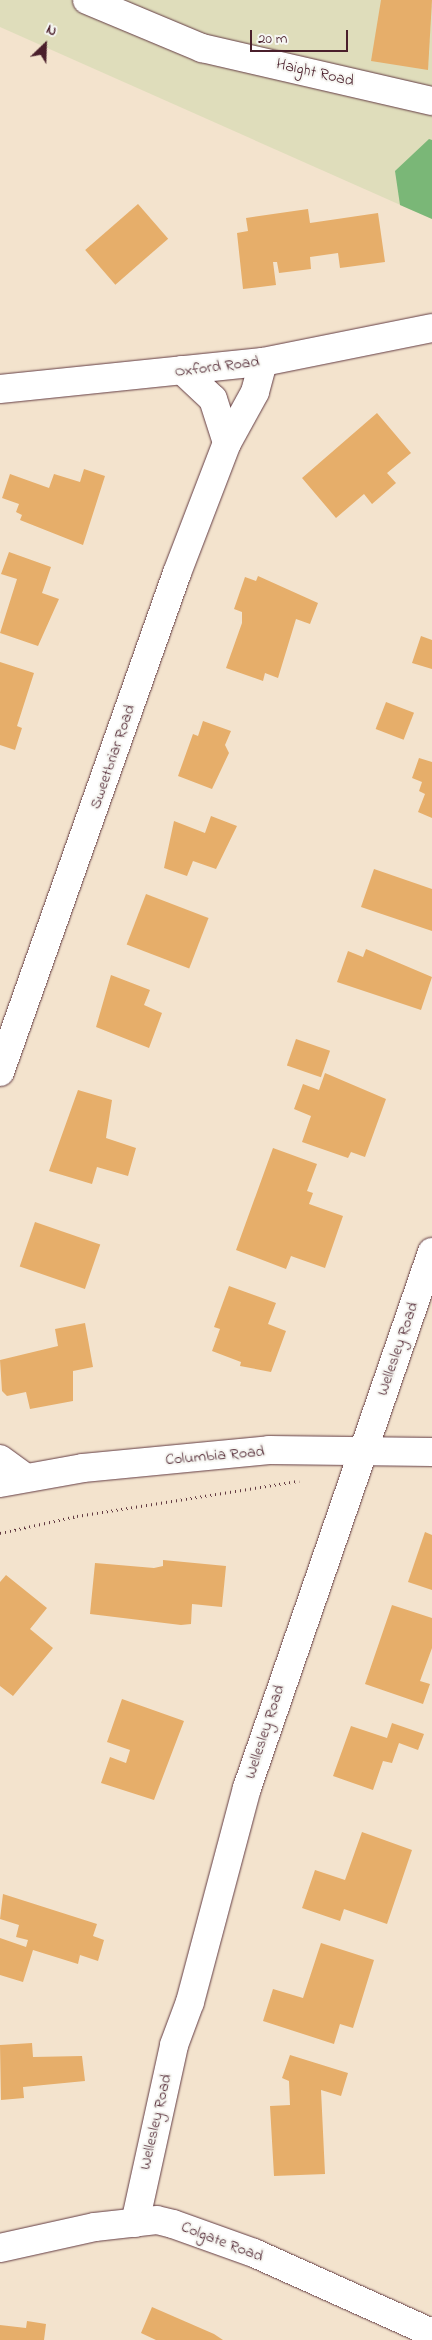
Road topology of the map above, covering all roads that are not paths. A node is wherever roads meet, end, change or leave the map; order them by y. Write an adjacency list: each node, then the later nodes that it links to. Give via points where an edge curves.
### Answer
1 (87, 0): 2 (street, Haight Road, via 202,48)
2 (432, 100)
3 (432, 328): 4 (street, Oxford Road)
4 (263, 362): 5 (street, Oxford Road); 7 (street, Sweetbriar Road, via 255,392)
5 (182, 370): 6 (street, Oxford Road); 7 (street, via 213,399)
6 (0, 389)
7 (226, 443): 8 (street, Sweetbriar Road)
8 (0, 1072)
9 (432, 1252): 11 (street, Wellesley Road)
10 (432, 1452): 11 (street, Columbia Road)
11 (362, 1453): 13 (street, Columbia Road, via 270,1450); 14 (street, Wellesley Road, via 247,1788 190,2002 174,2045)
12 (0, 1459): 13 (street)
13 (12, 1480)
14 (135, 2223): 15 (street, Colgate Road); 16 (street, Colgate Road, via 157,2220 190,2228)
15 (0, 2248)
16 (432, 2332)

